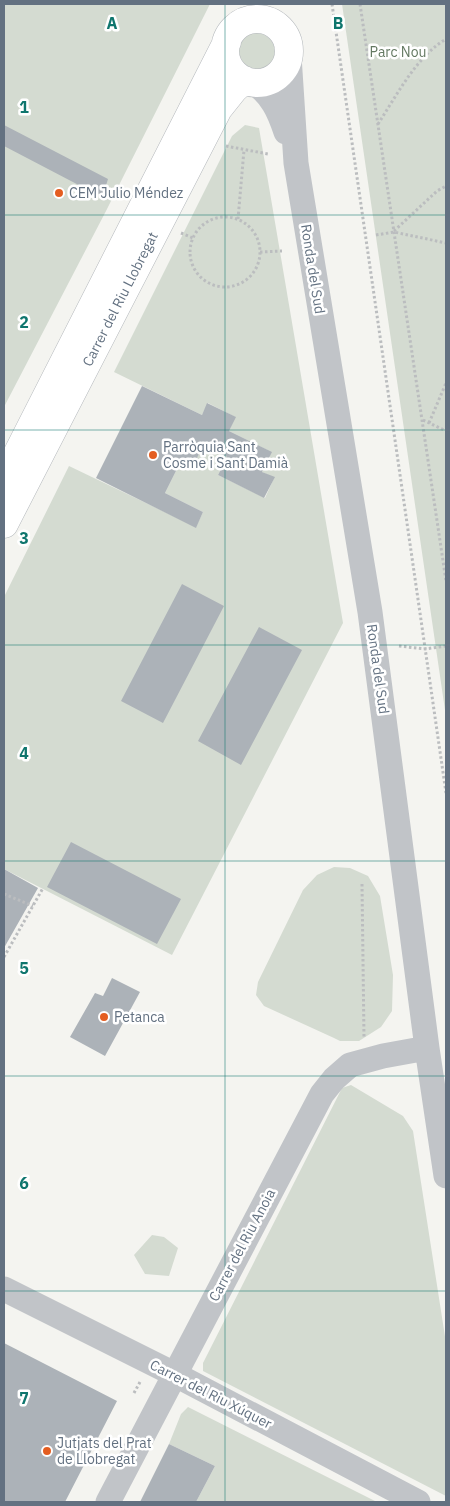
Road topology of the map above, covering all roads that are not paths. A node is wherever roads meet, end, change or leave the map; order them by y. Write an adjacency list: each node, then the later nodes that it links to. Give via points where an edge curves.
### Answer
1 (281, 4): 3 (street, Ronda del Sud)
2 (236, 23): 3 (street, via 253,19 272,22 280,28); 4 (street, via 226,51 227,60 237,75); 6 (street, Carrer del Riu Llobregat)
3 (287, 46): 4 (street, via 286,66 276,76 262,82); 5 (street, Ronda del Sud)
4 (249, 81): 5 (street, Ronda del Sud, via 263,89 274,102); 7 (street, Carrer del Riu Llobregat, via 234,88 218,109)
5 (296, 163): 8 (street, Ronda del Sud, via 370,612)
6 (4, 480)
7 (4, 524)
8 (427, 1048): 9 (street, Ronda del Sud); 11 (street, Carrer del Riu Anoia, via 350,1065 322,1094)
9 (446, 1176)
10 (4, 1289): 11 (street, Carrer del Riu Xúquer)
11 (174, 1374): 12 (street, Carrer del Riu Anoia); 13 (street, Carrer del Riu Xúquer)
12 (108, 1502)
13 (418, 1502)

